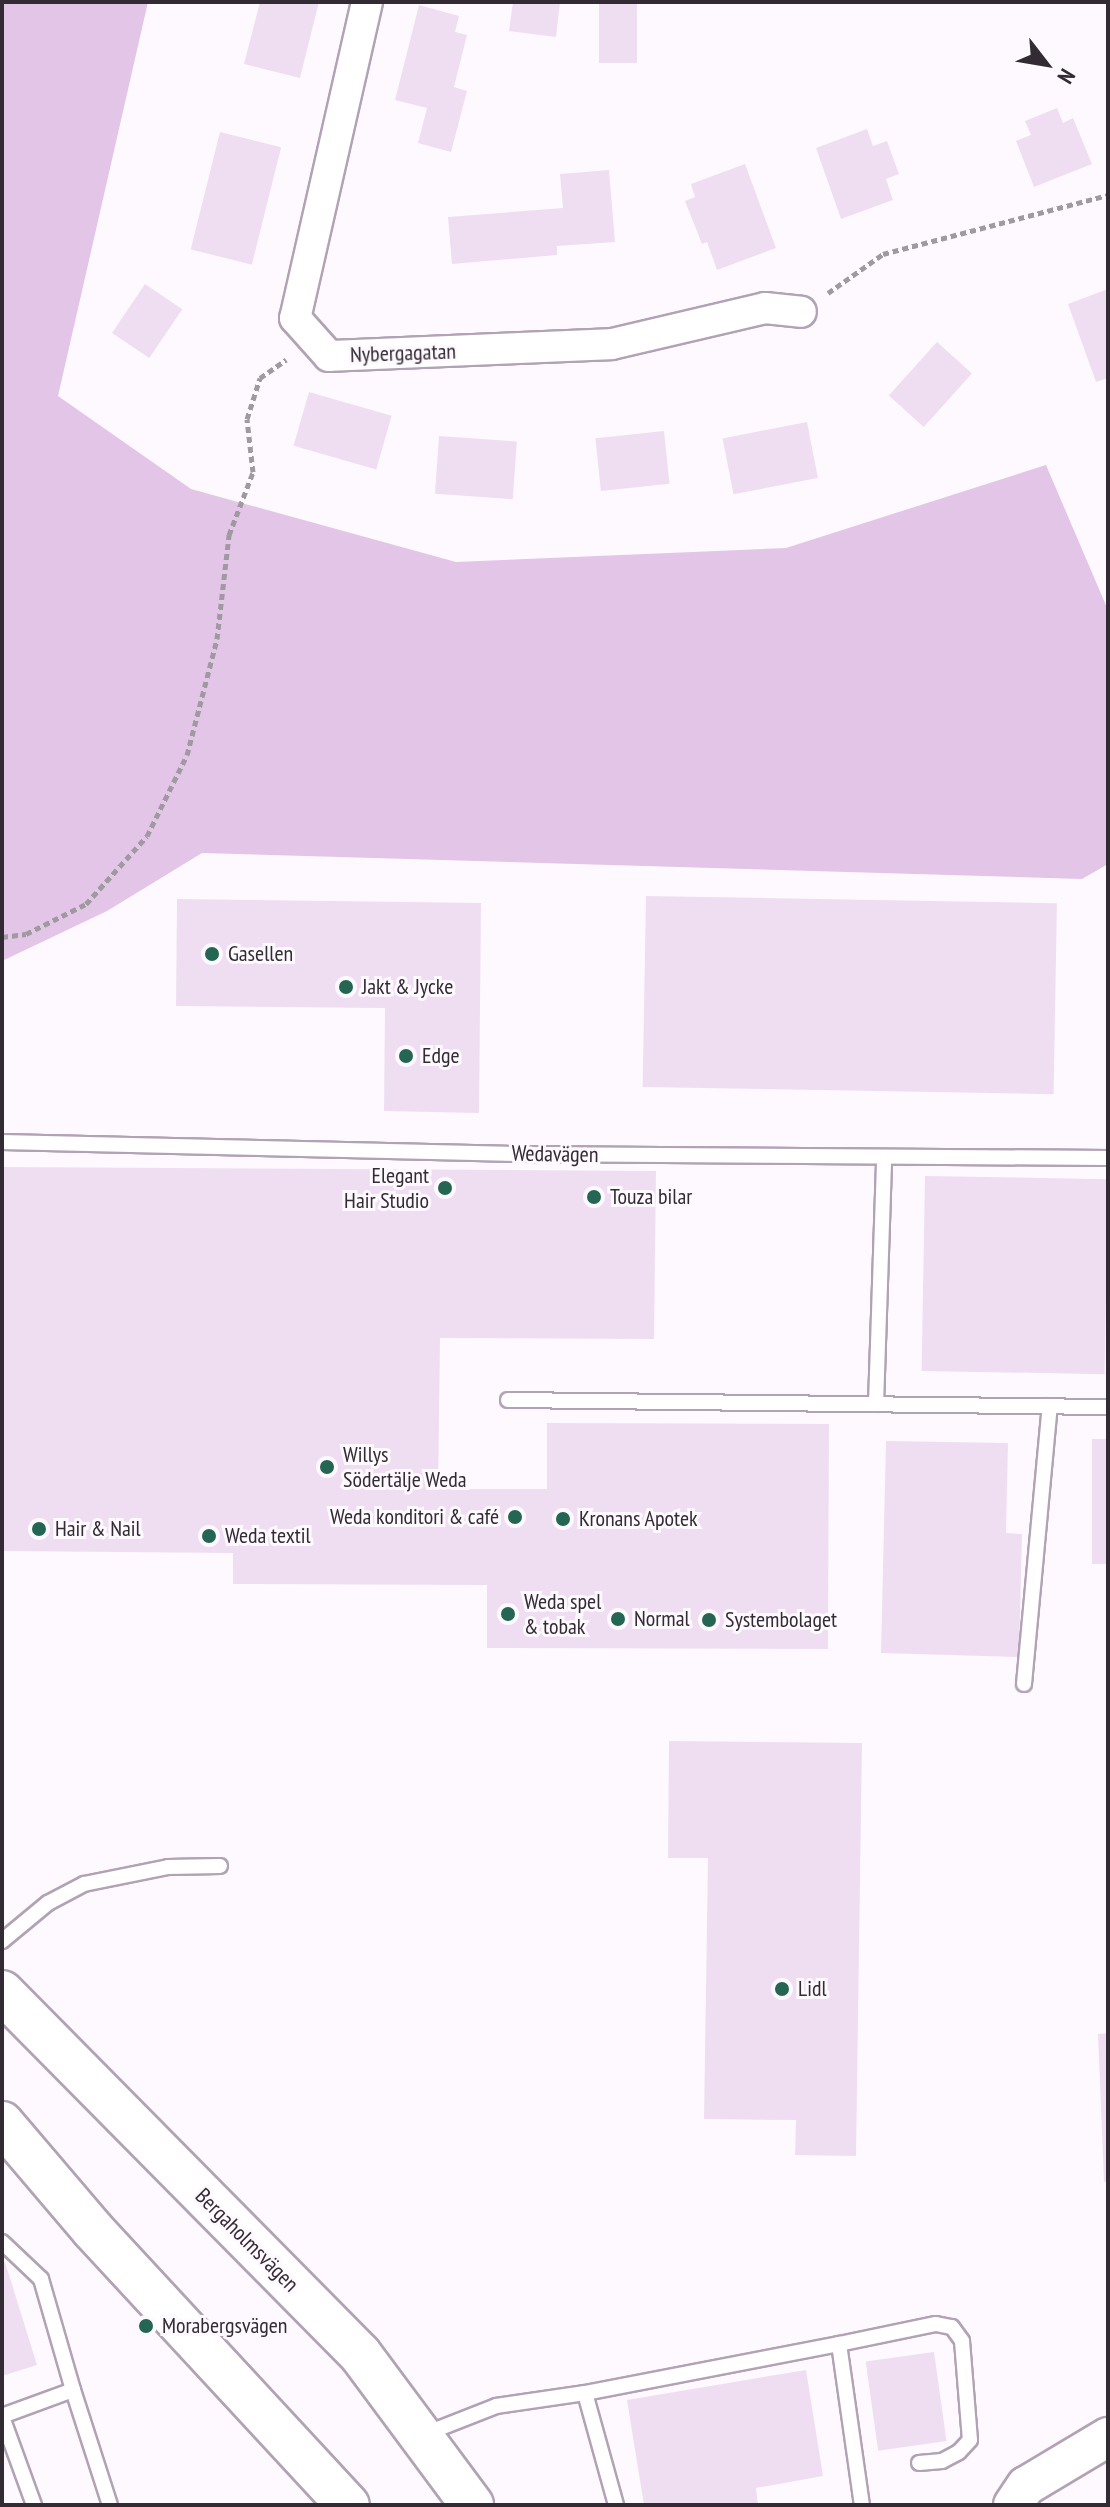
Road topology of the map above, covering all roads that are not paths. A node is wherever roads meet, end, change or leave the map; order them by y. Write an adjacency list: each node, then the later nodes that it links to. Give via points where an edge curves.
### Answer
1 (367, 2): 2 (street, Nybergagatan, via 295,318 329,356 612,344 765,308)
2 (801, 312)
3 (2, 1142): 4 (lane, Wedavägen)
4 (884, 1157): 5 (lane, Wedavägen); 7 (lane)
5 (1108, 1158)
6 (508, 1400): 7 (lane)
7 (876, 1404): 8 (lane)
8 (1050, 1406): 9 (lane); 10 (lane)
9 (1108, 1407)
10 (1024, 1684)
11 (220, 1866): 12 (lane, via 168,1867 84,1884 48,1903)
12 (2, 1941)
13 (2, 1992): 20 (main road, Bergaholmsvägen, via 360,2354)
14 (2, 2123): 25 (main road, via 93,2230)
15 (2, 2242): 17 (lane, via 41,2279)
16 (839, 2344): 18 (lane); 22 (lane, via 936,2324 952,2327 962,2341 970,2440 942,2461); 28 (lane)
17 (73, 2390): 19 (lane); 24 (lane)
18 (585, 2393): 20 (lane, via 496,2406); 27 (lane)
19 (2, 2417): 23 (lane)
20 (421, 2436): 26 (main road, Bergaholmsvägen)
21 (1108, 2437): 29 (street, via 1026,2486)
22 (919, 2463)
23 (34, 2505)
24 (110, 2505)
25 (348, 2505)
26 (472, 2505)
27 (616, 2505)
28 (862, 2505)
29 (1013, 2505)

